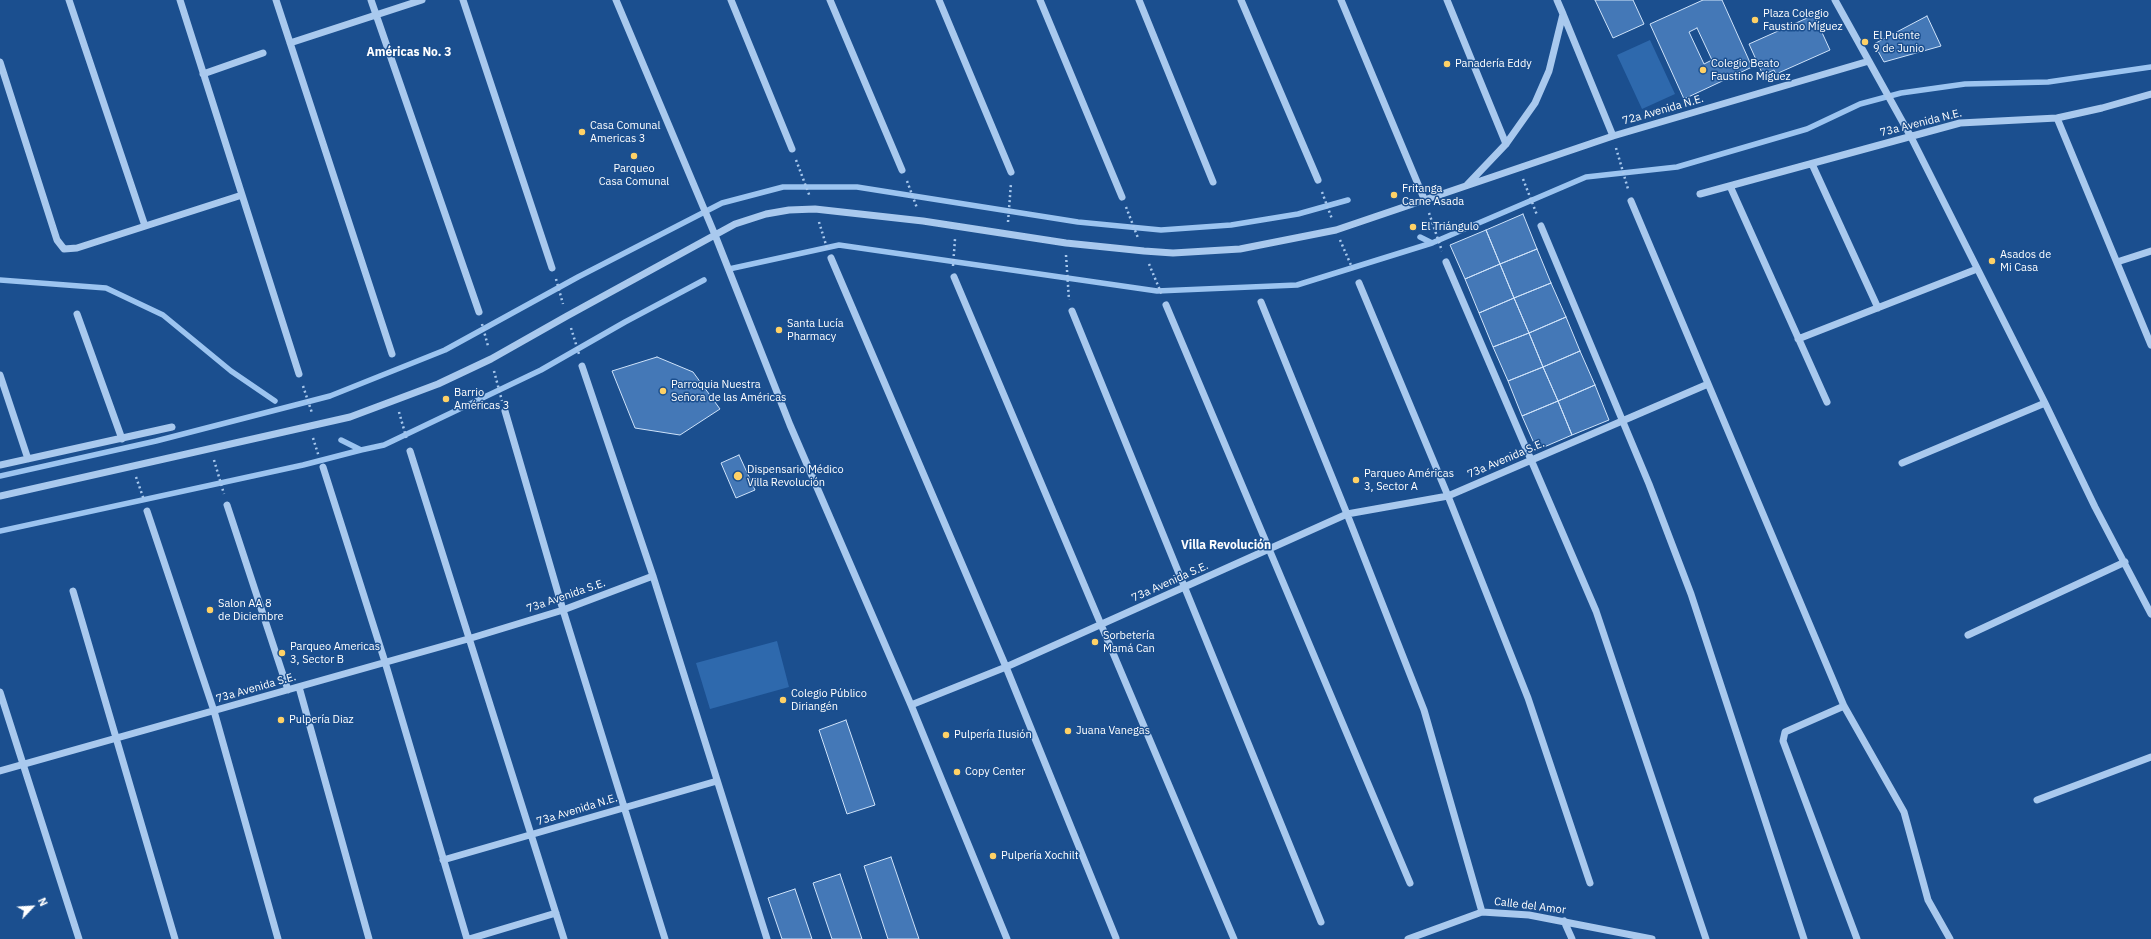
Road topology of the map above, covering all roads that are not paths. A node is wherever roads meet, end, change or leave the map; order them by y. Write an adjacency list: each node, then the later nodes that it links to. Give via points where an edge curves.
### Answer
1 (69, 0): 43 (street)
2 (180, 0): 24 (street)
3 (276, 0): 20 (street)
4 (371, 0): 19 (street)
5 (422, 0): 19 (street)
6 (463, 0): 50 (street)
7 (616, 0): 45 (street)
8 (731, 0): 30 (street)
9 (830, 0): 32 (street)
10 (939, 0): 33 (street)
11 (1040, 0): 40 (street)
12 (1139, 0): 35 (street)
13 (1241, 0): 34 (street)
14 (1341, 0): 41 (street)
15 (1447, 0): 29 (street)
16 (1557, 0): 18 (street)
17 (1835, 0): 22 (street)
18 (1563, 14): 27 (street); 29 (street, via 1549,71 1535,103)
19 (376, 15): 20 (street); 58 (street)
20 (290, 43): 62 (street)
21 (263, 53): 24 (street)
22 (1869, 61): 27 (street, 72a Avenida N.E.); 28 (street)
23 (0, 62): 43 (street, via 56,240 64,249 77,248)
24 (204, 74): 39 (street)
25 (2151, 94): 26 (street, 73a Avenida N.E.)
26 (2057, 118): 28 (street, 73a Avenida N.E., via 1960,123); 49 (street)
27 (1614, 136): 37 (street, 72a Avenida N.E.)
28 (1911, 137): 31 (street, 73a Avenida N.E.); 51 (street)
29 (1506, 144): 37 (street)
30 (792, 149)
31 (1812, 164): 36 (street, 73a Avenida N.E.); 56 (street)
32 (902, 170)
33 (1011, 172)
34 (1318, 180)
35 (1213, 182)
36 (1730, 186): 38 (street, 73a Avenida N.E.); 60 (street)
37 (1466, 187): 41 (street, 72a Avenida N.E.)
38 (1700, 194)
39 (242, 195): 43 (street); 64 (street)
40 (1122, 197)
41 (1425, 201): 45 (street, 72a Avenida N.E., via 1336,230 1240,249 1173,253 1066,243 923,221 815,209 766,214 735,224)
42 (1630, 201): 66 (street)
43 (145, 226)
44 (1541, 226): 70 (street)
45 (715, 235): 79 (street, 72a Avenida N.E., via 491,359 431,387 350,416); 99 (street, via 790,425)
46 (2151, 252): 49 (street)
47 (830, 255): 95 (street)
48 (1446, 262): 75 (street)
49 (2117, 262): 61 (street)
50 (552, 268)
51 (1977, 269): 56 (street); 68 (street)
52 (954, 277): 91 (street)
53 (1357, 280): 80 (street)
54 (1261, 302): 83 (street)
55 (1166, 305): 84 (street)
56 (1878, 308): 60 (street)
57 (1072, 311): 87 (street)
58 (479, 312)
59 (77, 314): 72 (street)
60 (1798, 339): 67 (street)
61 (2151, 345)
62 (392, 354)
63 (582, 366): 86 (street)
64 (299, 374)
65 (0, 375): 74 (street)
66 (1708, 384): 70 (street, 73a Avenida S.E.); 100 (street)
67 (1827, 402)
68 (2045, 403): 76 (street); 85 (street)
69 (505, 412): 89 (street)
70 (1624, 421): 75 (street, 73a Avenida S.E.); 133 (street, via 1691,594)
71 (172, 427): 72 (street)
72 (122, 439): 74 (street)
73 (410, 451): 93 (street)
74 (28, 459): 77 (street)
75 (1530, 461): 80 (street, 73a Avenida S.E.); 132 (street, via 1596,611)
76 (1902, 464)
77 (0, 465)
78 (323, 468): 94 (street)
79 (0, 496)
80 (1448, 496): 83 (street, 73a Avenida S.E.); 112 (street, via 1528,698)
81 (227, 505): 97 (street)
82 (147, 511): 101 (street)
83 (1348, 514): 84 (street, 73a Avenida S.E.); 113 (street, via 1424,710)
84 (1269, 549): 87 (street, 73a Avenida S.E.); 111 (street)
85 (2125, 562): 90 (street); 92 (street)
86 (653, 576): 89 (street, 73a Avenida S.E.); 106 (street)
87 (1184, 587): 91 (street, 73a Avenida S.E.); 116 (street)
88 (73, 591): 102 (street)
89 (563, 610): 93 (street, 73a Avenida S.E.); 108 (street)
90 (2151, 614)
91 (1102, 624): 95 (street, 73a Avenida S.E.); 128 (street)
92 (1968, 635)
93 (468, 639): 94 (street, 73a Avenida S.E.); 109 (street)
94 (386, 662): 96 (street, 73a Avenida S.E.); 110 (street)
95 (1006, 667): 99 (street, 73a Avenida S.E.); 118 (street)
96 (299, 687): 97 (street, 73a Avenida S.E.); 122 (street)
97 (288, 690): 101 (street, 73a Avenida S.E.)
98 (0, 692): 104 (street)
99 (911, 705): 127 (street)
100 (1844, 706): 134 (street, via 1785,732 1783,741); 135 (street, via 1904,812 1928,900)
101 (214, 711): 102 (street, 73a Avenida S.E.); 121 (street)
102 (116, 738): 104 (street, 73a Avenida S.E.); 120 (street)
103 (2151, 757): 107 (street)
104 (23, 764): 105 (street, 73a Avenida S.E.); 119 (street)
105 (0, 771)
106 (716, 781): 108 (street, 73a Avenida N.E.); 126 (street)
107 (2037, 800)
108 (624, 807): 109 (street, 73a Avenida N.E.); 125 (street)
109 (531, 835): 110 (street, 73a Avenida N.E.); 114 (street)
110 (443, 860): 123 (street)
111 (1410, 883)
112 (1590, 884)
113 (1482, 912): 115 (street, Calle del Amor, via 1530,915); 117 (street, Calle del Amor)
114 (556, 913): 123 (street); 124 (street)
115 (1564, 921): 130 (street); 131 (street, Calle del Amor)
116 (1321, 922)
117 (1426, 936): 129 (street, Calle del Amor)
118 (1116, 938)
119 (80, 939)
120 (175, 939)
121 (278, 939)
122 (370, 939)
123 (468, 939)
124 (564, 939)
125 (665, 939)
126 (767, 939)
127 (1007, 939)
128 (1234, 939)
129 (1408, 939)
130 (1572, 939)
131 (1652, 939)
132 (1706, 939)
133 (1804, 939)
134 (1857, 939)
135 (1950, 939)

